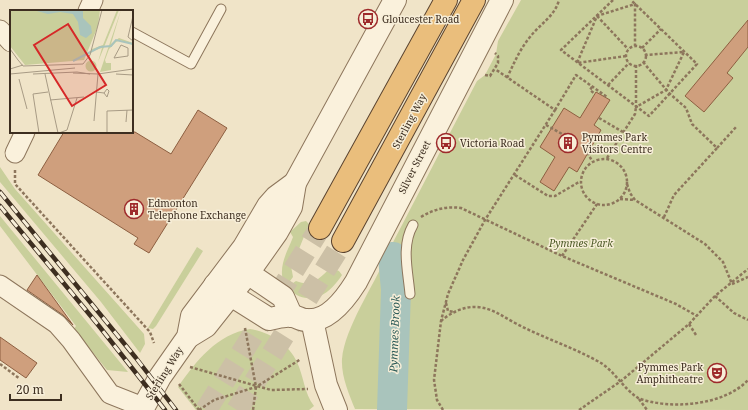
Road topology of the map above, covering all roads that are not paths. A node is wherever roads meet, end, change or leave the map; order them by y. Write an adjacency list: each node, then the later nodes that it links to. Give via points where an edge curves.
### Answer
1 (396, 0): 14 (street, Sterling Way, via 295,182 291,207 277,232)
2 (446, 0): 12 (highway)
3 (474, 0): 13 (highway, Sterling Way)
4 (502, 0): 19 (street, Silver Street, via 356,282 342,302 331,311)
5 (221, 9): 7 (lane, via 191,64)
6 (0, 30): 8 (street)
7 (133, 33)
8 (10, 41)
9 (24, 133): 10 (street)
10 (15, 152)
11 (413, 225): 17 (lane, via 406,243)
12 (320, 228)
13 (344, 241)
14 (240, 268): 16 (street, Sterling Way); 18 (street, via 283,296)
15 (0, 285): 20 (street, via 57,324 110,394)
16 (223, 290): 18 (street, via 269,320); 20 (street, Sterling Way, via 206,326 188,337 160,377)
17 (410, 294)
18 (291, 316): 19 (street)
19 (312, 320): 21 (street, via 326,385)
20 (142, 409)
21 (336, 410)

